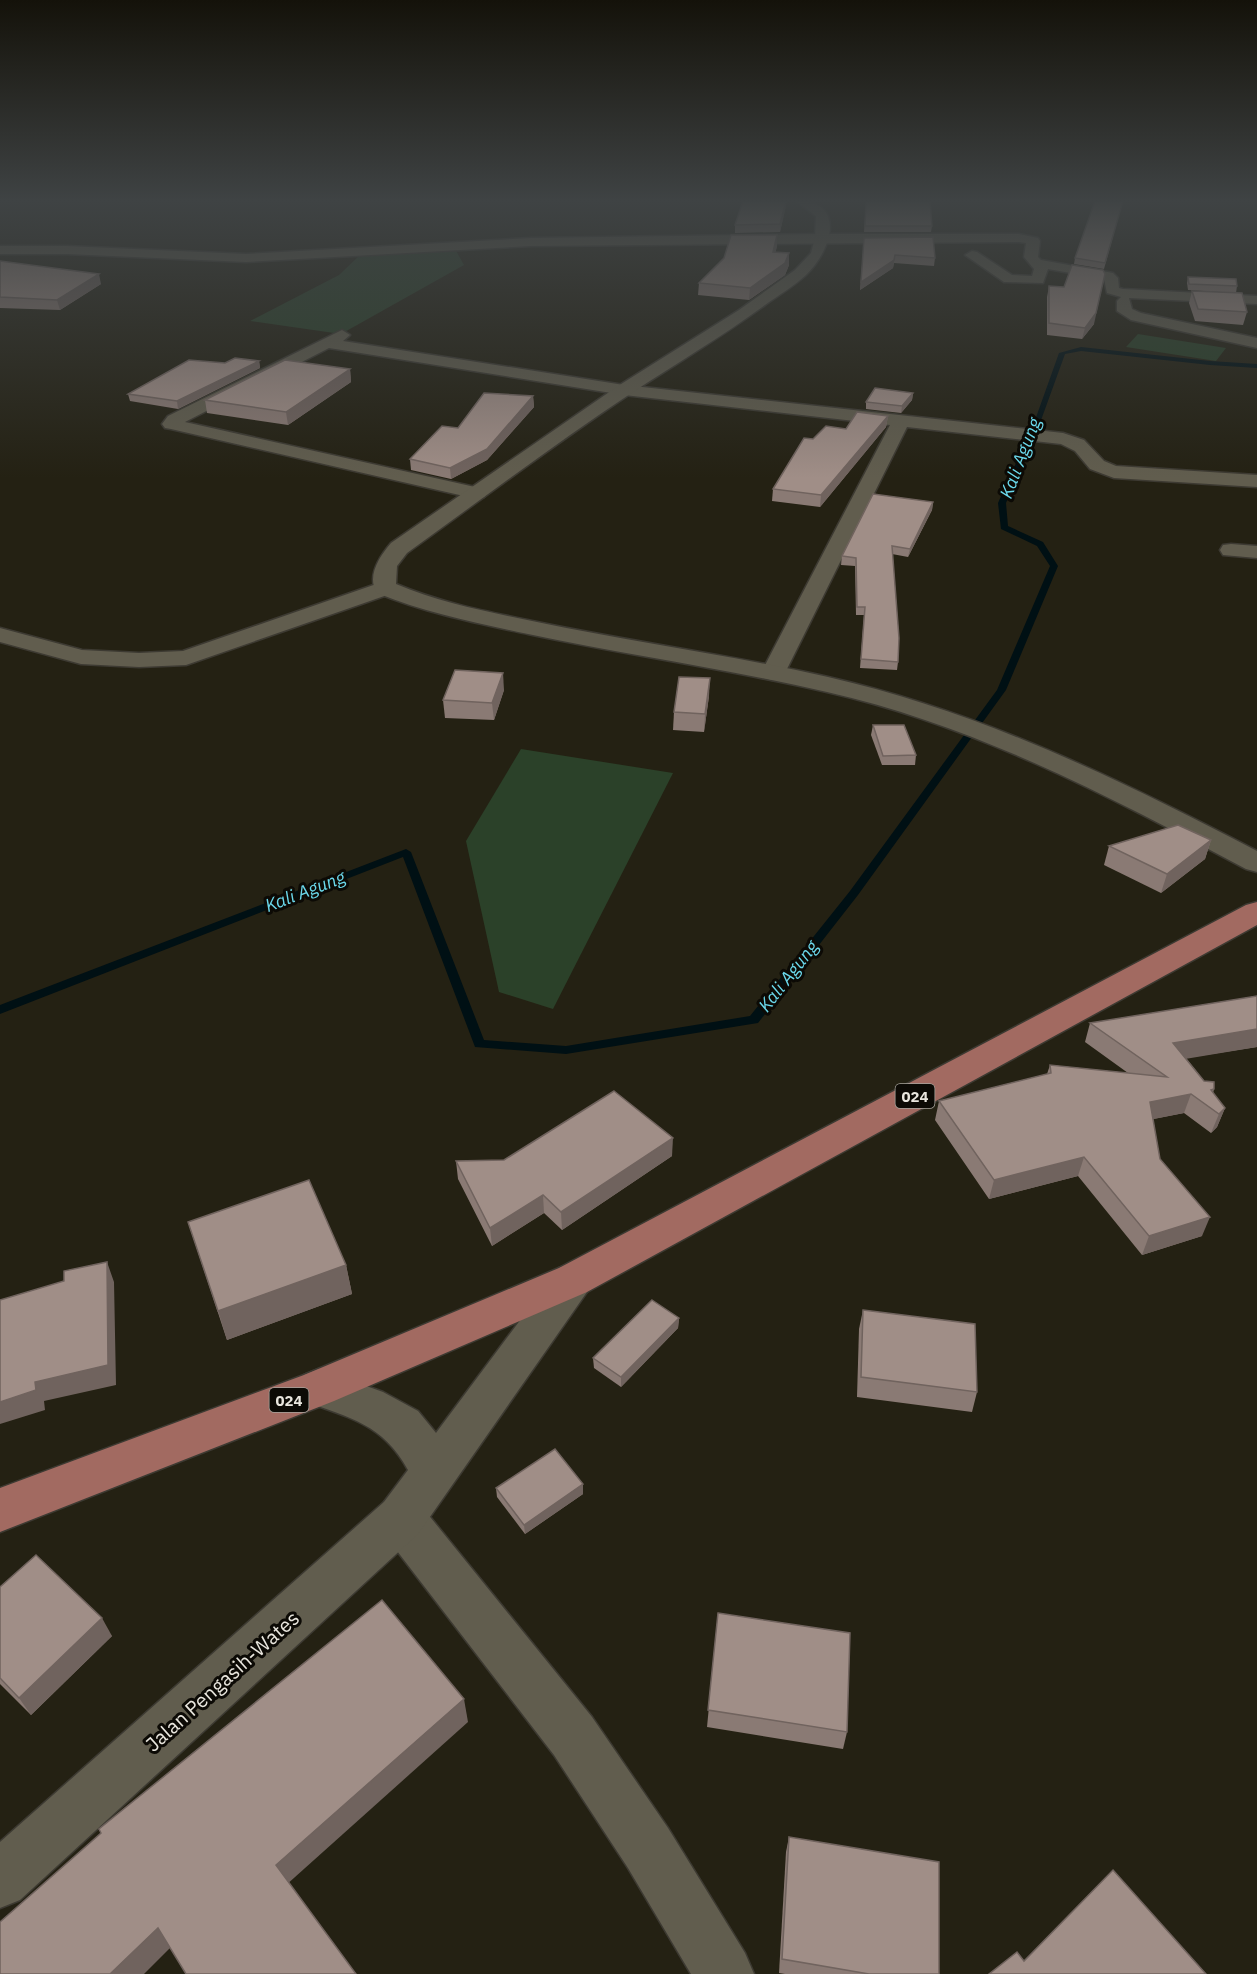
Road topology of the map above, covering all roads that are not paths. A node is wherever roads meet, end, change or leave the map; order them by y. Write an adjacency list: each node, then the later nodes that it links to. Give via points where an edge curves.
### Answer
1 (772, 293): 6 (street)
2 (1123, 293): 4 (street)
3 (1124, 300): 5 (street, via 1125,311 1136,317)
4 (1257, 300)
5 (1257, 343)
6 (624, 390): 7 (street); 9 (street); 9 (street, via 335,339 171,424)
7 (901, 422): 8 (street, via 1077,443 1095,463 1125,474); 14 (street)
8 (1257, 481)
9 (477, 493): 12 (street, via 388,559 383,574)
10 (1231, 550): 11 (street)
11 (1257, 552)
12 (385, 588): 13 (street, via 186,658 81,657); 14 (street, via 408,598 596,642)
13 (0, 634)
14 (773, 672): 15 (street, via 867,694 993,735 1094,778)
15 (1257, 863)
16 (1257, 912): 17 (main road, 024)
17 (573, 1280): 18 (main road, 024); 19 (street, Jalan Pengasih-Wates)
18 (319, 1388): 19 (street, via 360,1402 409,1431); 20 (main road, 024)
19 (434, 1473): 21 (street, Jalan Pengasih-Wates)
20 (0, 1510)
21 (401, 1518): 22 (street, Jalan Pengasih-Wates); 23 (street, via 573,1736 648,1848)
22 (0, 1880)
23 (724, 1974)

